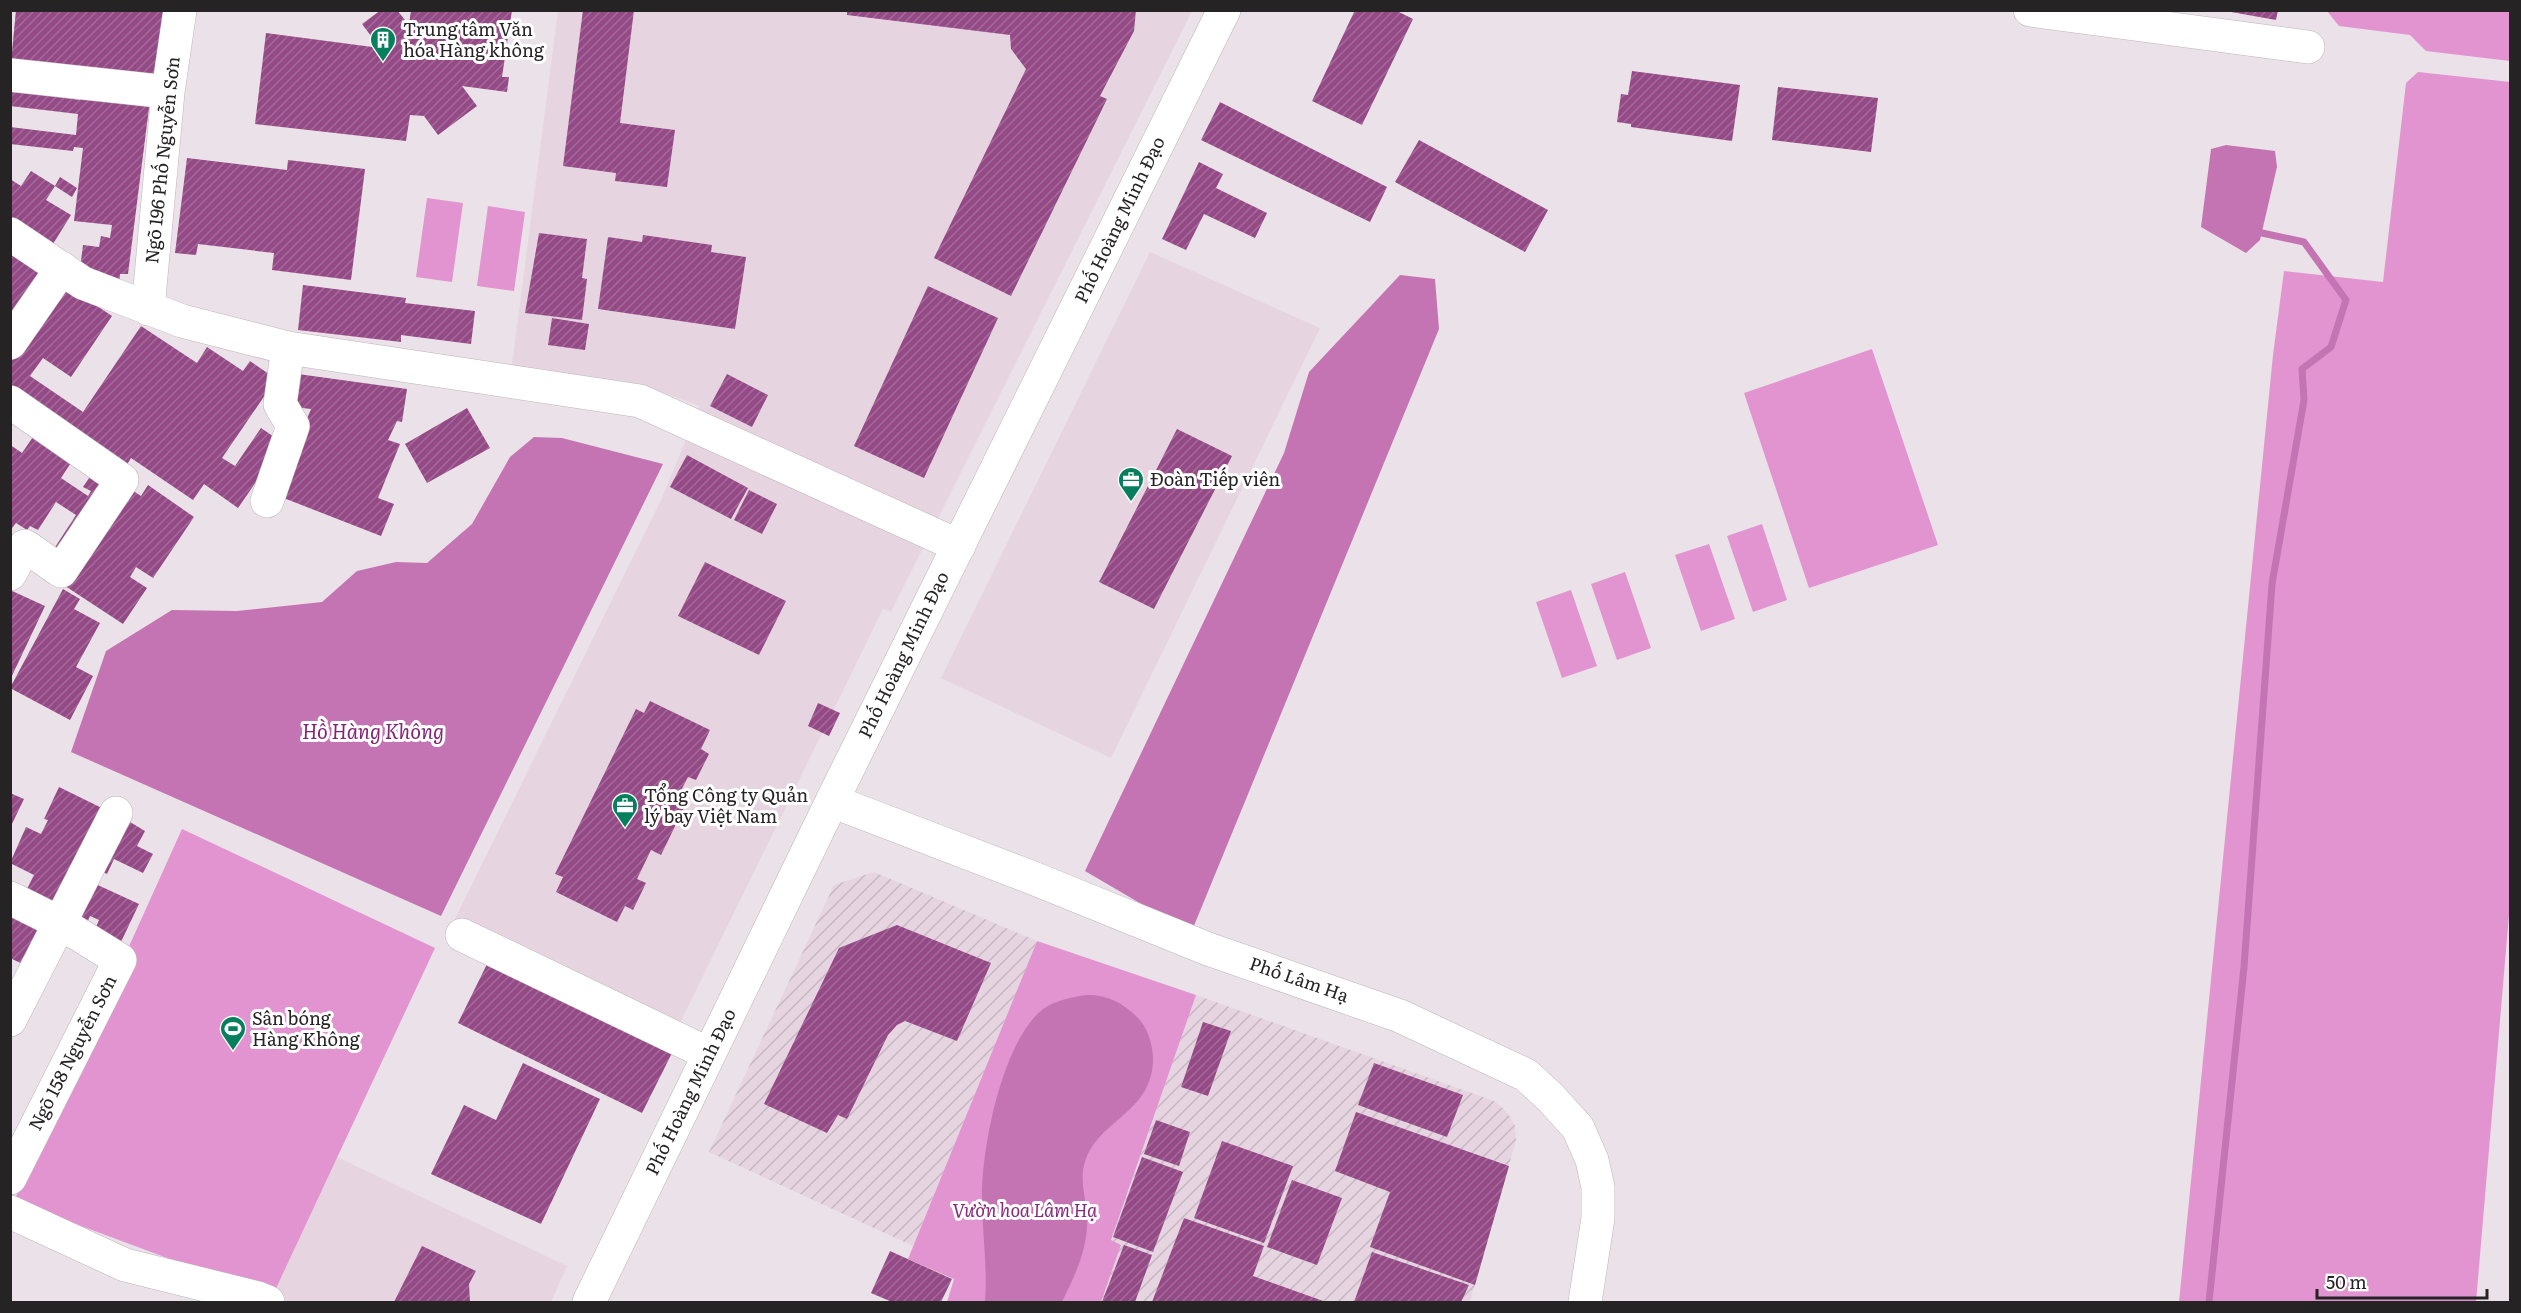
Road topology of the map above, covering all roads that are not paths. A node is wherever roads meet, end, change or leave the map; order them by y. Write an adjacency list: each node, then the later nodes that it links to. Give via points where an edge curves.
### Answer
1 (180, 10): 6 (street, Ngõ 196 Phố Nguyễn Sơn)
2 (1224, 10): 14 (street, Phố Hoàng Minh Đạo)
3 (2030, 10): 4 (street)
4 (2308, 47)
5 (10, 75): 6 (street)
6 (168, 92): 9 (street, Ngõ 196 Phố Nguyễn Sơn)
7 (10, 234): 8 (street)
8 (62, 268): 9 (street, via 83,283); 10 (street)
9 (148, 309): 11 (street)
10 (10, 343)
11 (288, 348): 13 (street, via 280,404 293,426); 14 (street, via 640,401)
12 (10, 402): 15 (street, via 122,480 61,571 25,546)
13 (267, 501)
14 (959, 546): 16 (street, Phố Hoàng Minh Đạo)
15 (10, 574)
16 (832, 801): 22 (street, Phố Hoàng Minh Đạo); 27 (street, Phố Lâm Hạ, via 1208,949 1400,1016 1526,1075 1578,1128 1592,1160 1598,1187 1598,1218)
17 (116, 813): 19 (street)
18 (10, 898): 19 (street)
19 (60, 923): 21 (street); 23 (street, Ngõ 158 Nguyễn Sơn, via 120,960)
20 (462, 935): 22 (street)
21 (10, 1020)
22 (709, 1054): 26 (street, Phố Hoàng Minh Đạo)
23 (10, 1178)
24 (10, 1212): 25 (street, via 125,1265)
25 (268, 1302)
26 (589, 1302)
27 (1586, 1302)

